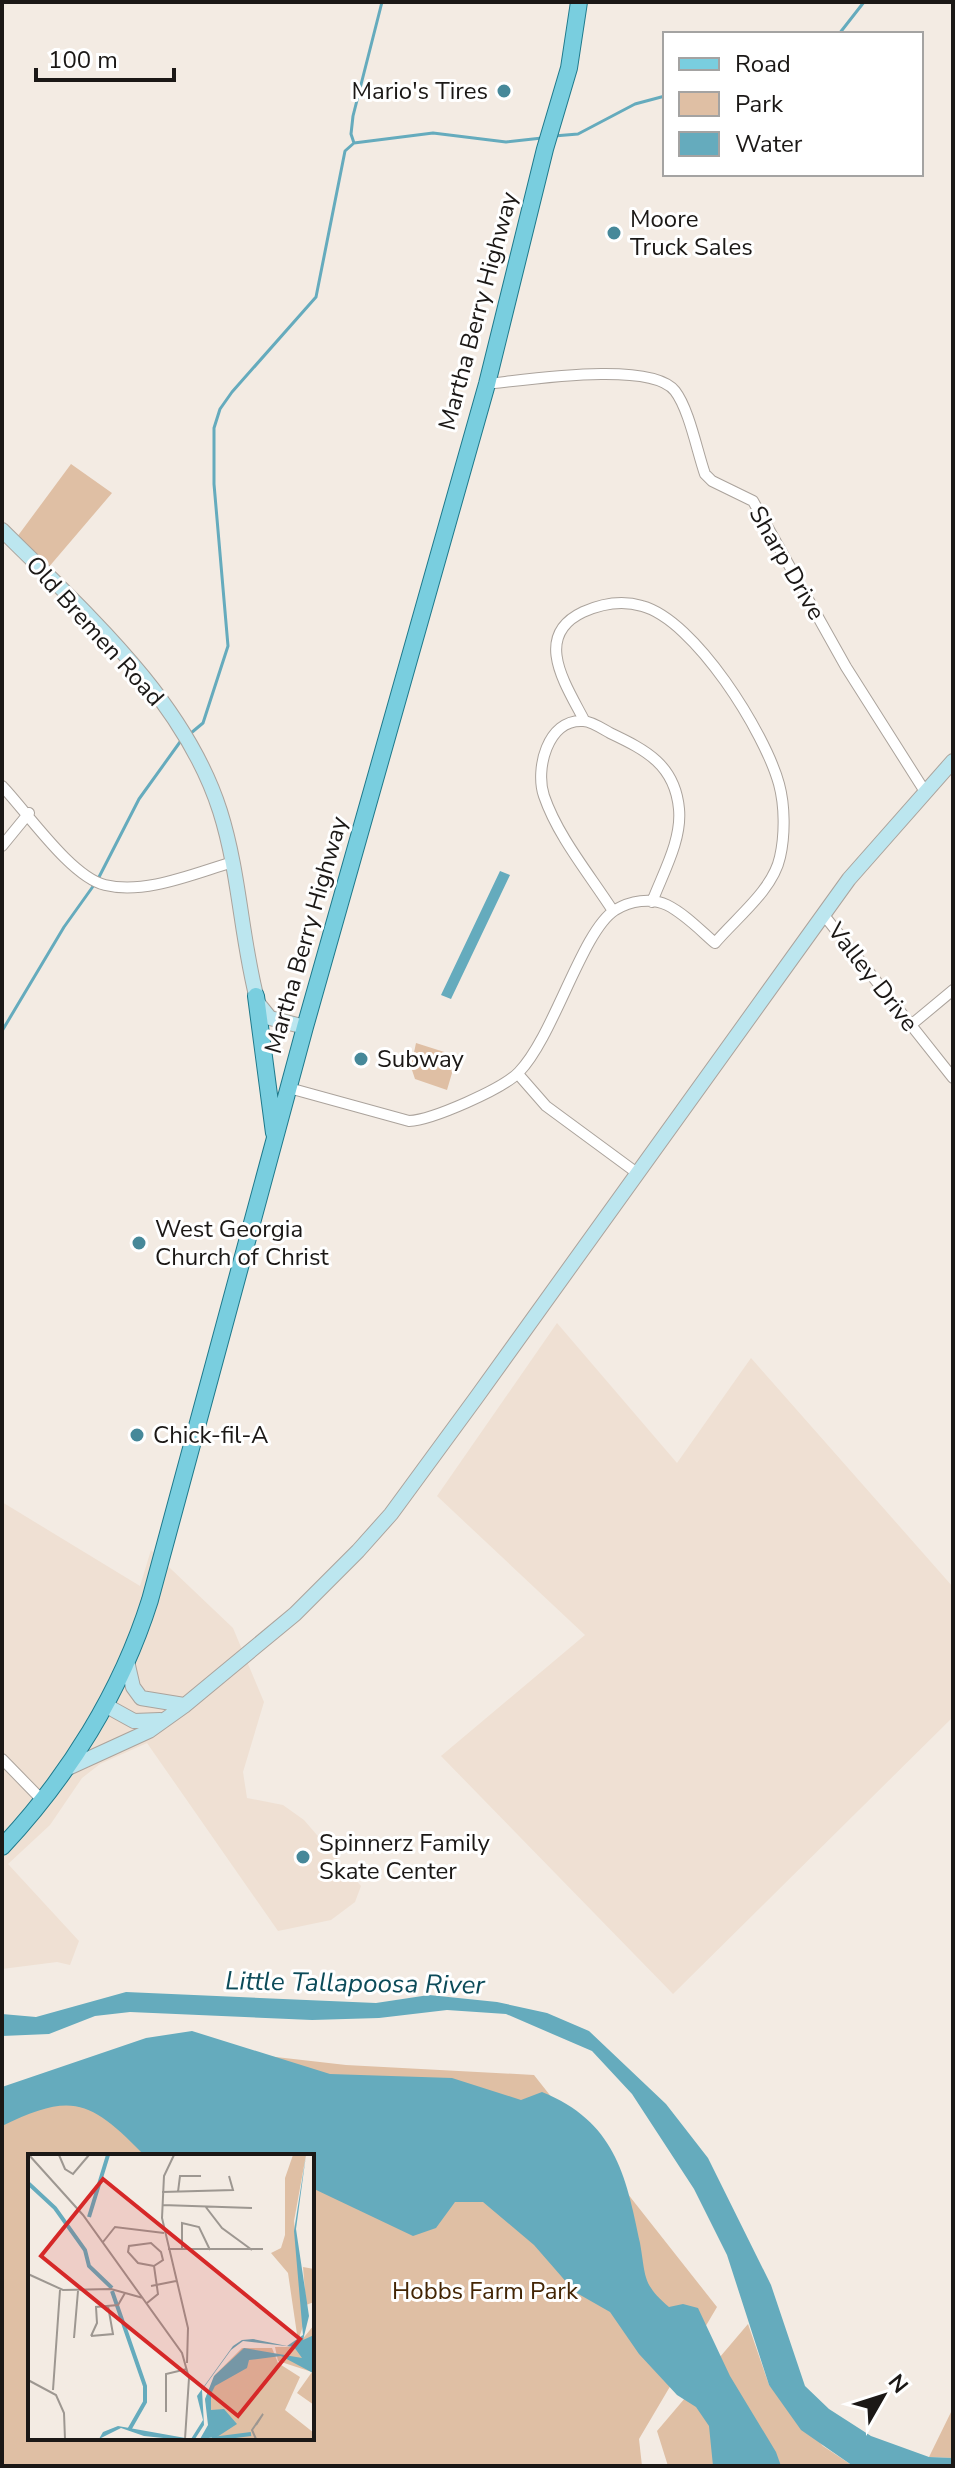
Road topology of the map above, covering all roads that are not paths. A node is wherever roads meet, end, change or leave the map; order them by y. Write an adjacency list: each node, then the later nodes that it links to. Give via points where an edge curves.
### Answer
1 (579, 2): 2 (main road, Martha Berry Highway, via 569,68)
2 (487, 384): 7 (street, Sharp Drive, via 621,374 665,381 677,393 705,474 753,501 846,667); 17 (main road, Martha Berry Highway)
3 (2, 530): 10 (main road, Old Bremen Road, via 115,647 178,727 206,777)
4 (584, 720): 11 (street, via 649,751 672,783 679,830); 11 (street, via 558,668 554,645 560,628 598,605 643,606 704,651 770,757 783,814 780,859 768,883 715,943 686,918); 12 (street, via 560,729 548,744 542,760 543,794)
5 (953, 761): 7 (main road)
6 (2, 786): 8 (street)
7 (924, 790): 13 (main road)
8 (29, 813): 9 (street); 10 (street, via 72,863 103,885 152,884)
9 (2, 846)
10 (233, 862): 15 (main road, Old Bremen Road)
11 (652, 902): 12 (street, via 640,900)
12 (613, 911): 18 (street, via 574,974 548,1031)
13 (823, 914): 16 (street, Valley Drive); 22 (main road)
14 (953, 990): 16 (street)
15 (256, 996): 17 (main road, via 270,1018); 21 (main road)
16 (911, 1025): 19 (street, Valley Drive)
17 (305, 1027): 20 (main road, Martha Berry Highway)
18 (518, 1074): 20 (street, via 429,1120 409,1121); 22 (street, via 546,1106)
19 (953, 1078)
20 (289, 1088): 21 (main road, Martha Berry Highway)
21 (275, 1140): 23 (main road, Martha Berry Highway, via 153,1590)
22 (637, 1173): 25 (main road, via 391,1514 295,1614)
23 (127, 1661): 24 (main road, Martha Berry Highway); 25 (main road, via 141,1698)
24 (105, 1705): 26 (main road); 28 (main road, Martha Berry Highway)
25 (184, 1706): 26 (main road)
26 (146, 1727): 28 (main road)
27 (2, 1759): 29 (street)
28 (66, 1769): 29 (main road, Martha Berry Highway)
29 (43, 1801): 30 (main road, Martha Berry Highway)
30 (2, 1847)

